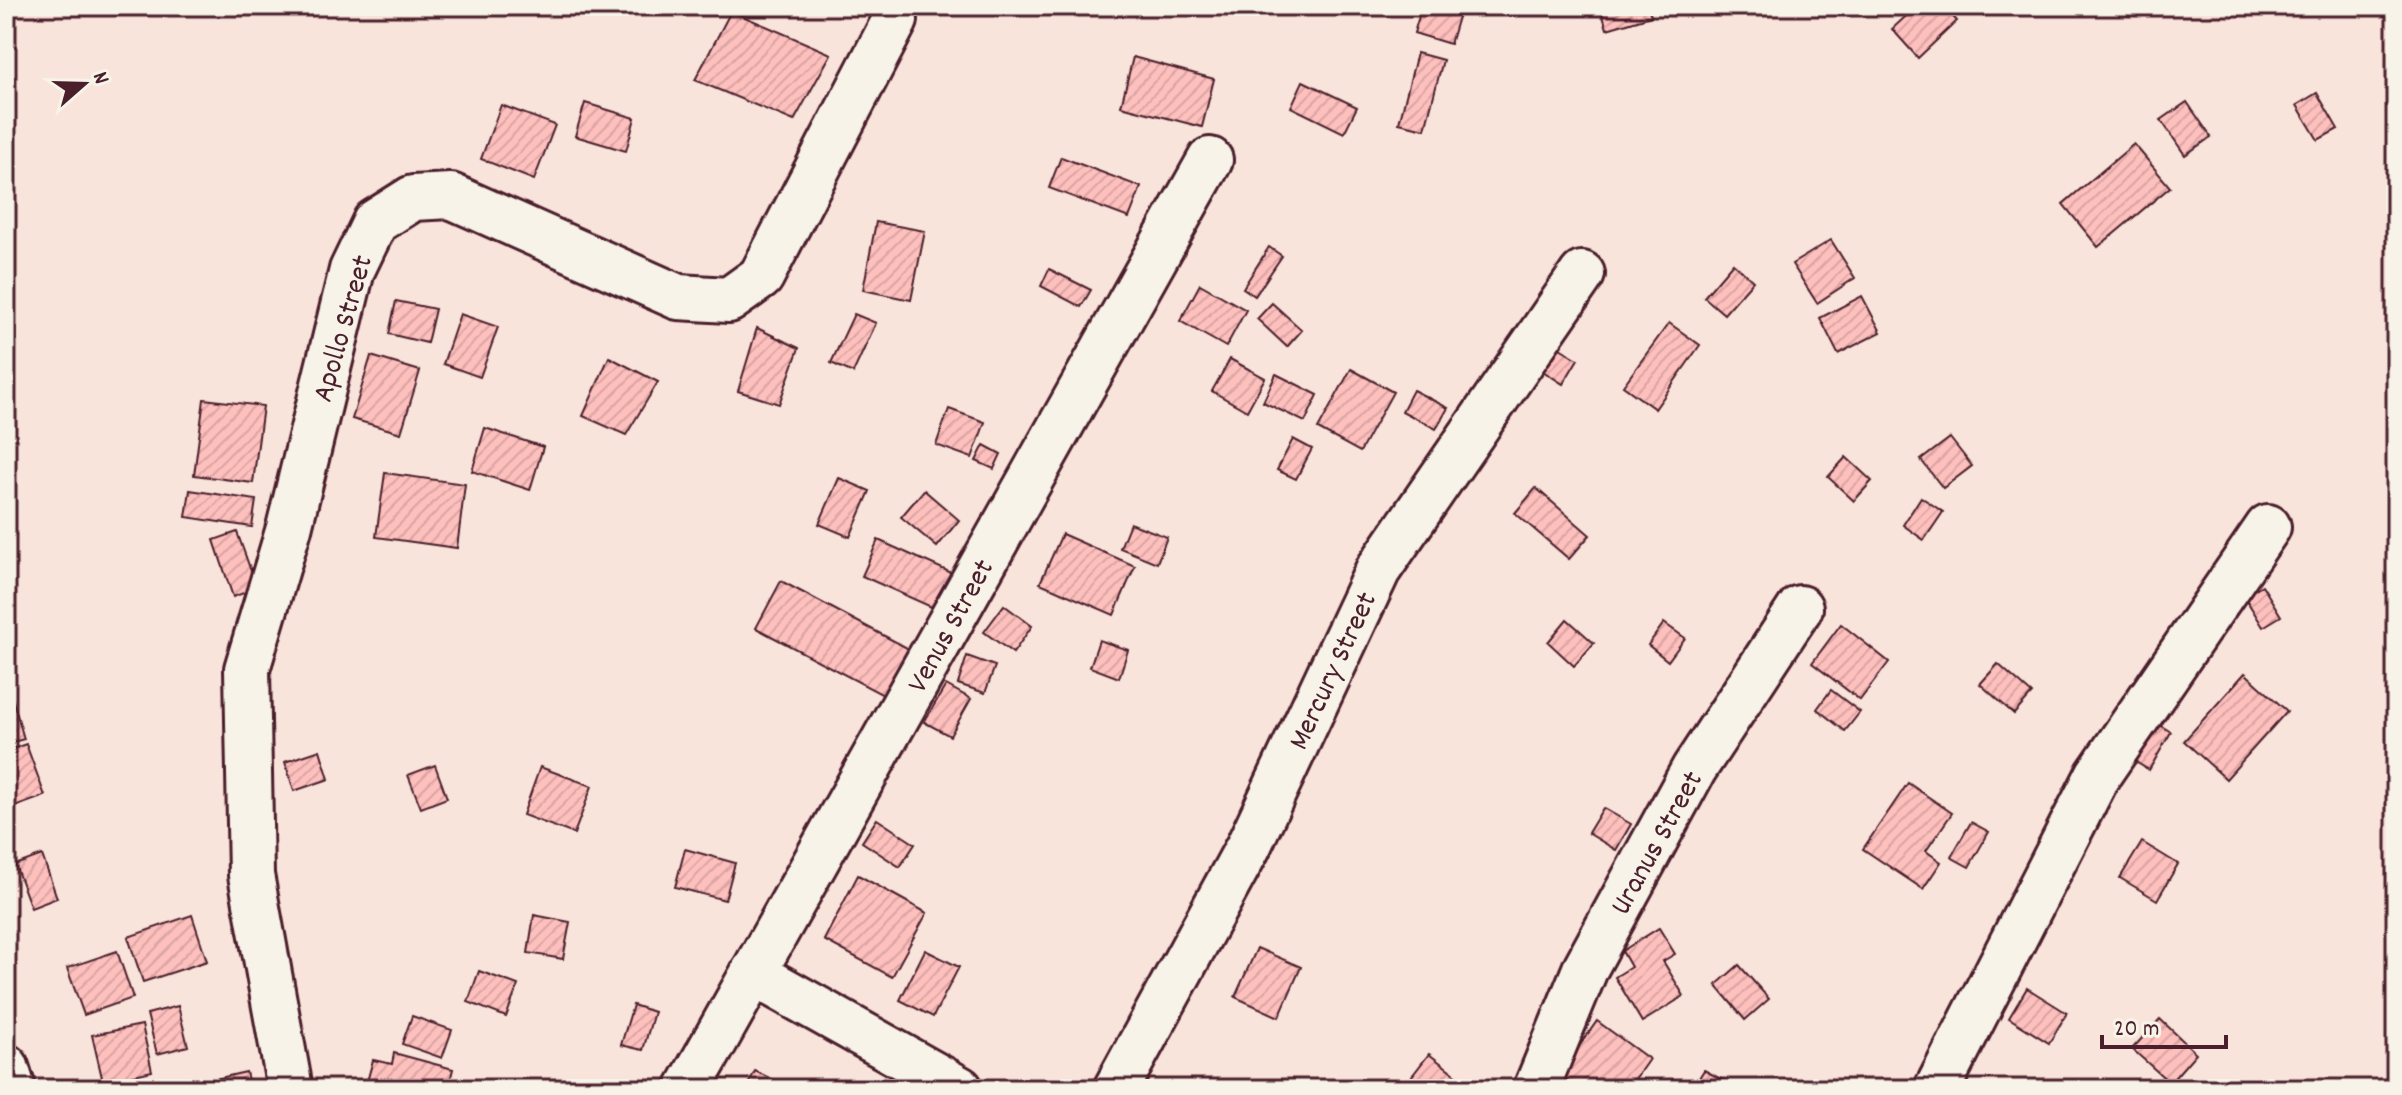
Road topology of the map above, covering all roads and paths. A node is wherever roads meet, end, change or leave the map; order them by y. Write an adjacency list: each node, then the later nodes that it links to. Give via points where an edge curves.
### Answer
1 (895, 20): 9 (street, Apollo Street, via 761,277 729,300 678,297 451,196 413,198 375,222 352,270 289,528 247,669 251,875)
2 (1210, 160): 6 (street, Venus Street)
3 (1582, 274): 12 (street, Mercury Street, via 1378,570 1248,847)
4 (2268, 527): 14 (street, via 2098,775)
5 (1800, 608): 13 (street, Uranus Street, via 1694,769 1586,967)
6 (753, 973): 10 (street, Venus Street); 11 (street)
7 (6, 1067): 8 (street)
8 (13, 1089)
9 (290, 1089)
10 (688, 1089)
11 (960, 1089)
12 (1116, 1089)
13 (1536, 1089)
14 (1937, 1089)

